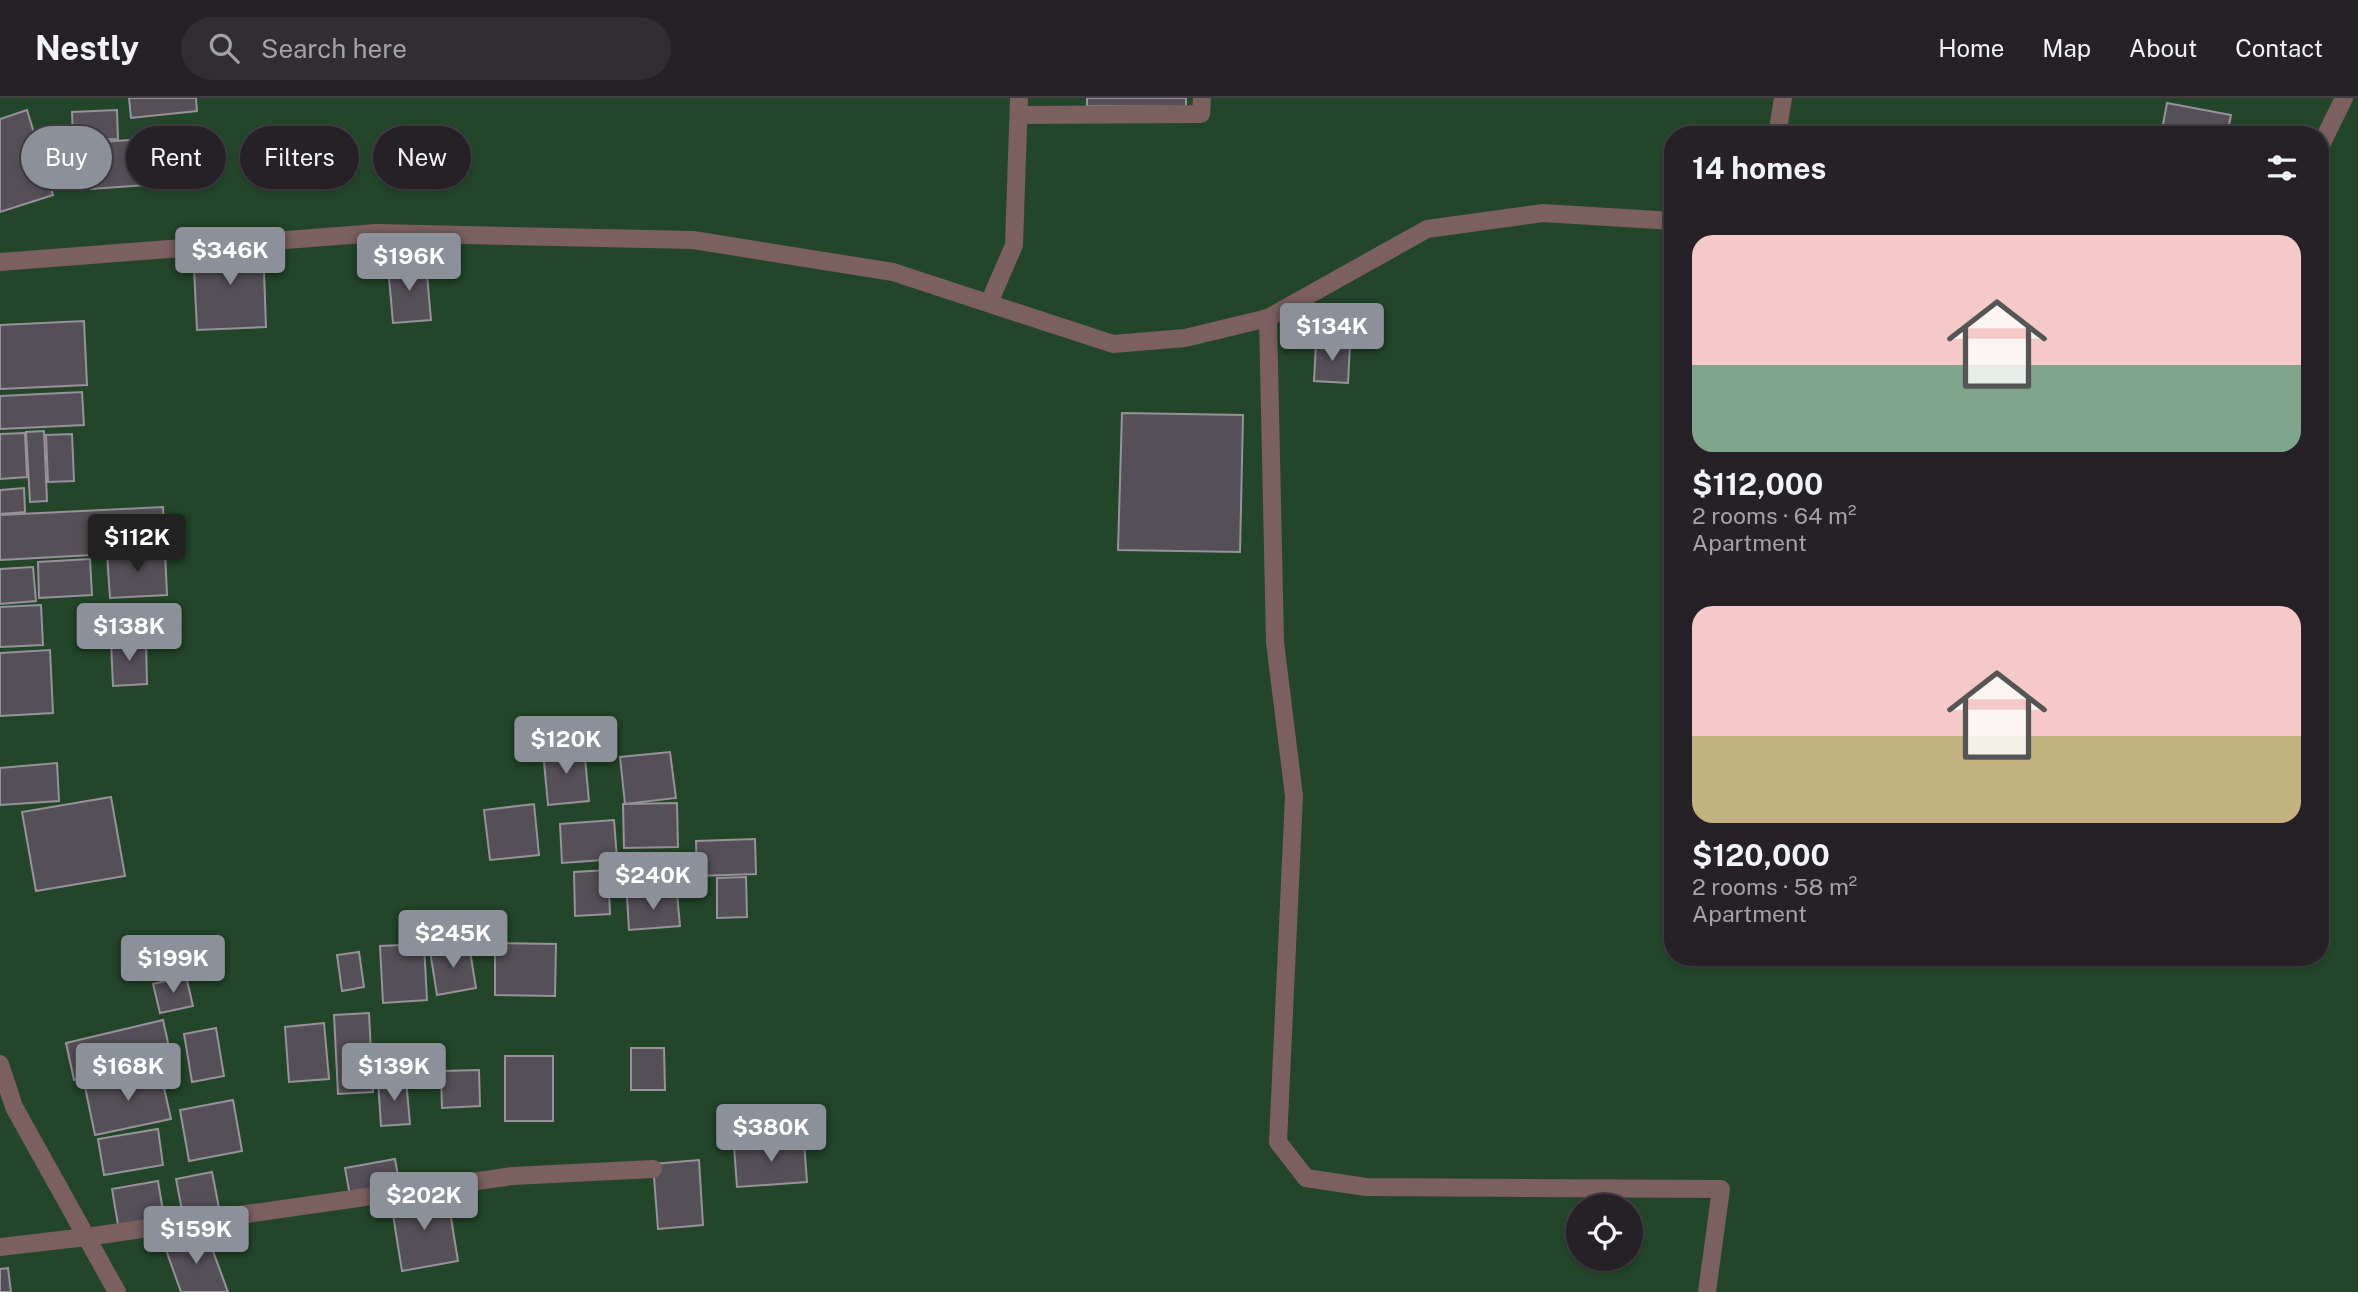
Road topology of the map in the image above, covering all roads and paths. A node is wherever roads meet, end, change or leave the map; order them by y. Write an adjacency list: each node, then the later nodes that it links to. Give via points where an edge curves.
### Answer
1 (1202, 98): 4 (street, via 1200,114)
2 (1783, 98): 5 (street)
3 (2344, 98): 6 (street)
4 (1019, 106): 9 (street, via 1014,245)
5 (1778, 126)
6 (2329, 129)
7 (1664, 220): 10 (street, via 1543,213 1427,229)
8 (0, 262): 9 (street, via 377,233 693,240 893,272)
9 (989, 303): 10 (street, via 1114,344 1185,338)
10 (1268, 318): 16 (street, via 1275,642 1294,796 1278,1142 1306,1178 1366,1187 1721,1189)
11 (0, 1064): 13 (street, via 14,1107)
12 (653, 1169): 13 (street, via 513,1176)
13 (86, 1237): 14 (street); 15 (street)
14 (0, 1247)
15 (117, 1292)
16 (1707, 1292)

